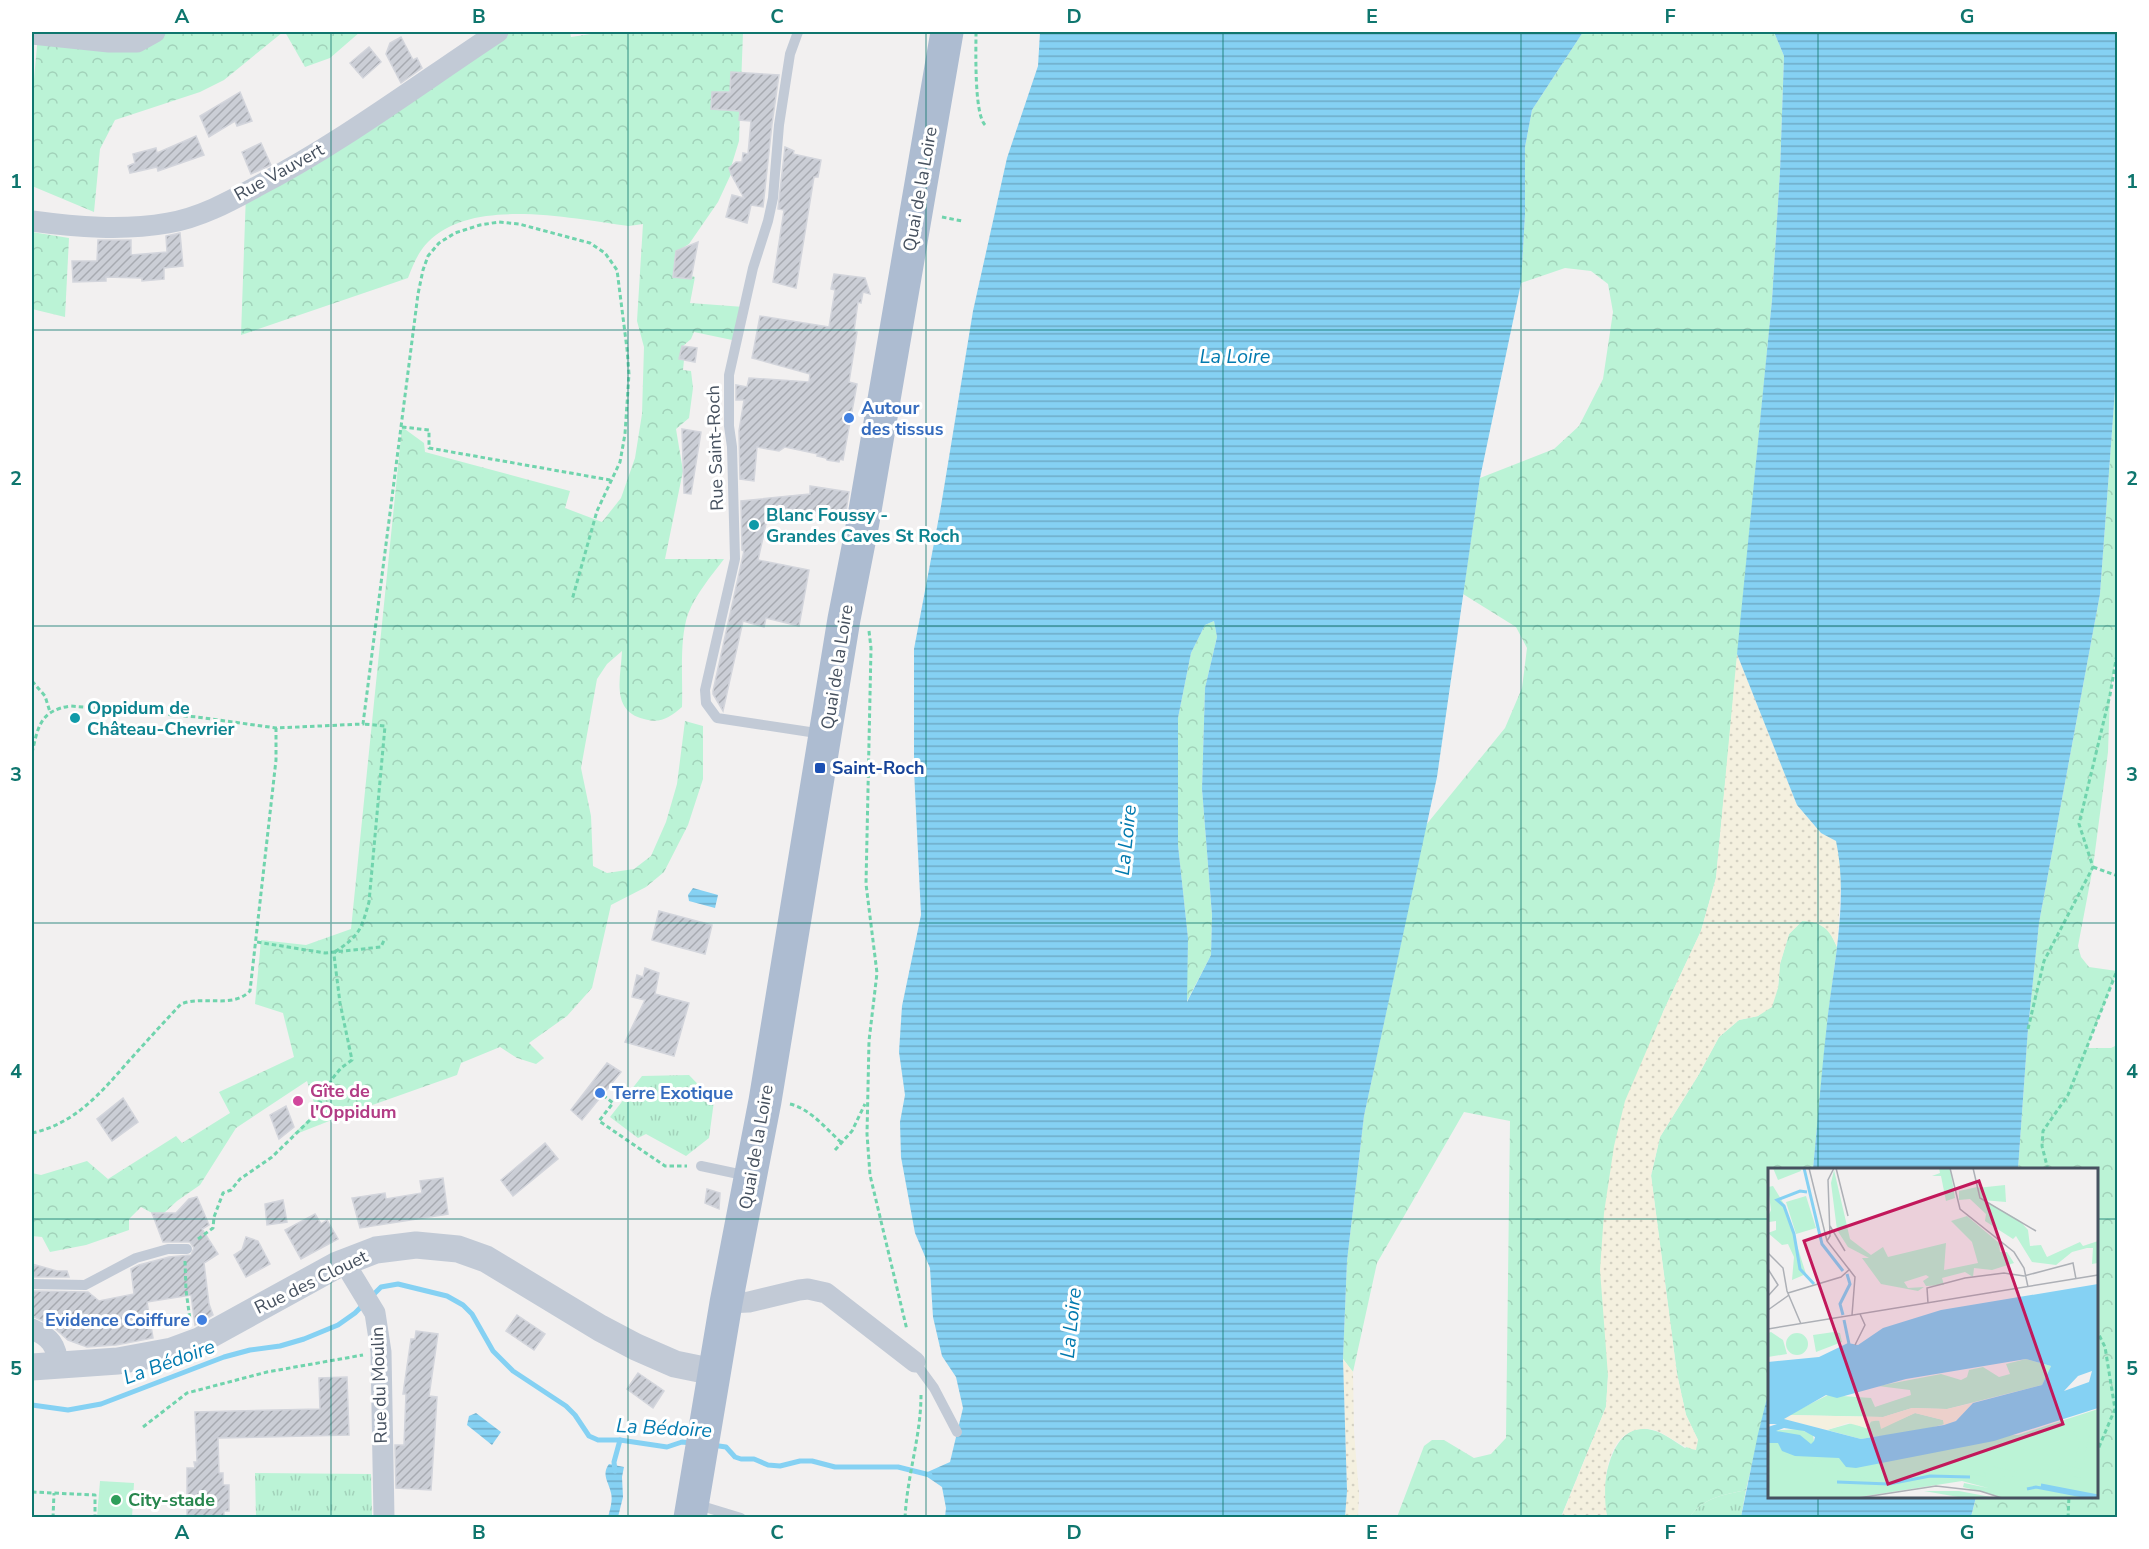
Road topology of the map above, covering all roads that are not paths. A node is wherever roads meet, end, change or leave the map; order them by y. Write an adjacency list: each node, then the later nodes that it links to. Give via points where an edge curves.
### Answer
1 (155, 32): 5 (street, via 137,42)
2 (498, 32): 6 (street, Rue Vauvert, via 293,168 202,213 169,223 127,227 75,227)
3 (798, 32): 7 (lane, Rue Saint-Roch, via 790,54 779,125 773,198 729,375 735,559 705,690 706,703 717,718)
4 (947, 32): 7 (main road, Quai de la Loire)
5 (32, 34)
6 (32, 221)
7 (826, 735): 9 (main road, Quai de la Loire)
8 (701, 1166): 9 (lane)
9 (751, 1177): 13 (main road, Quai de la Loire)
10 (187, 1249): 12 (lane, via 168,1249 136,1258 85,1286)
11 (344, 1262): 16 (street, Rue des Clouet, via 199,1341 172,1351); 18 (street, Rue des Clouet, via 376,1250 416,1245 458,1249 486,1259 636,1347 675,1364); 21 (street, Rue du Moulin, via 375,1313 381,1352)
12 (32, 1284)
13 (726, 1303): 15 (street, via 808,1289 826,1293); 18 (main road, Quai de la Loire)
14 (32, 1329): 16 (street, via 54,1344)
15 (915, 1362): 19 (lane)
16 (58, 1366): 17 (street, Rue des Clouet)
17 (32, 1367)
18 (714, 1372): 20 (main road)
19 (957, 1431)
20 (697, 1477): 22 (lane)
21 (384, 1518)
22 (741, 1518)

